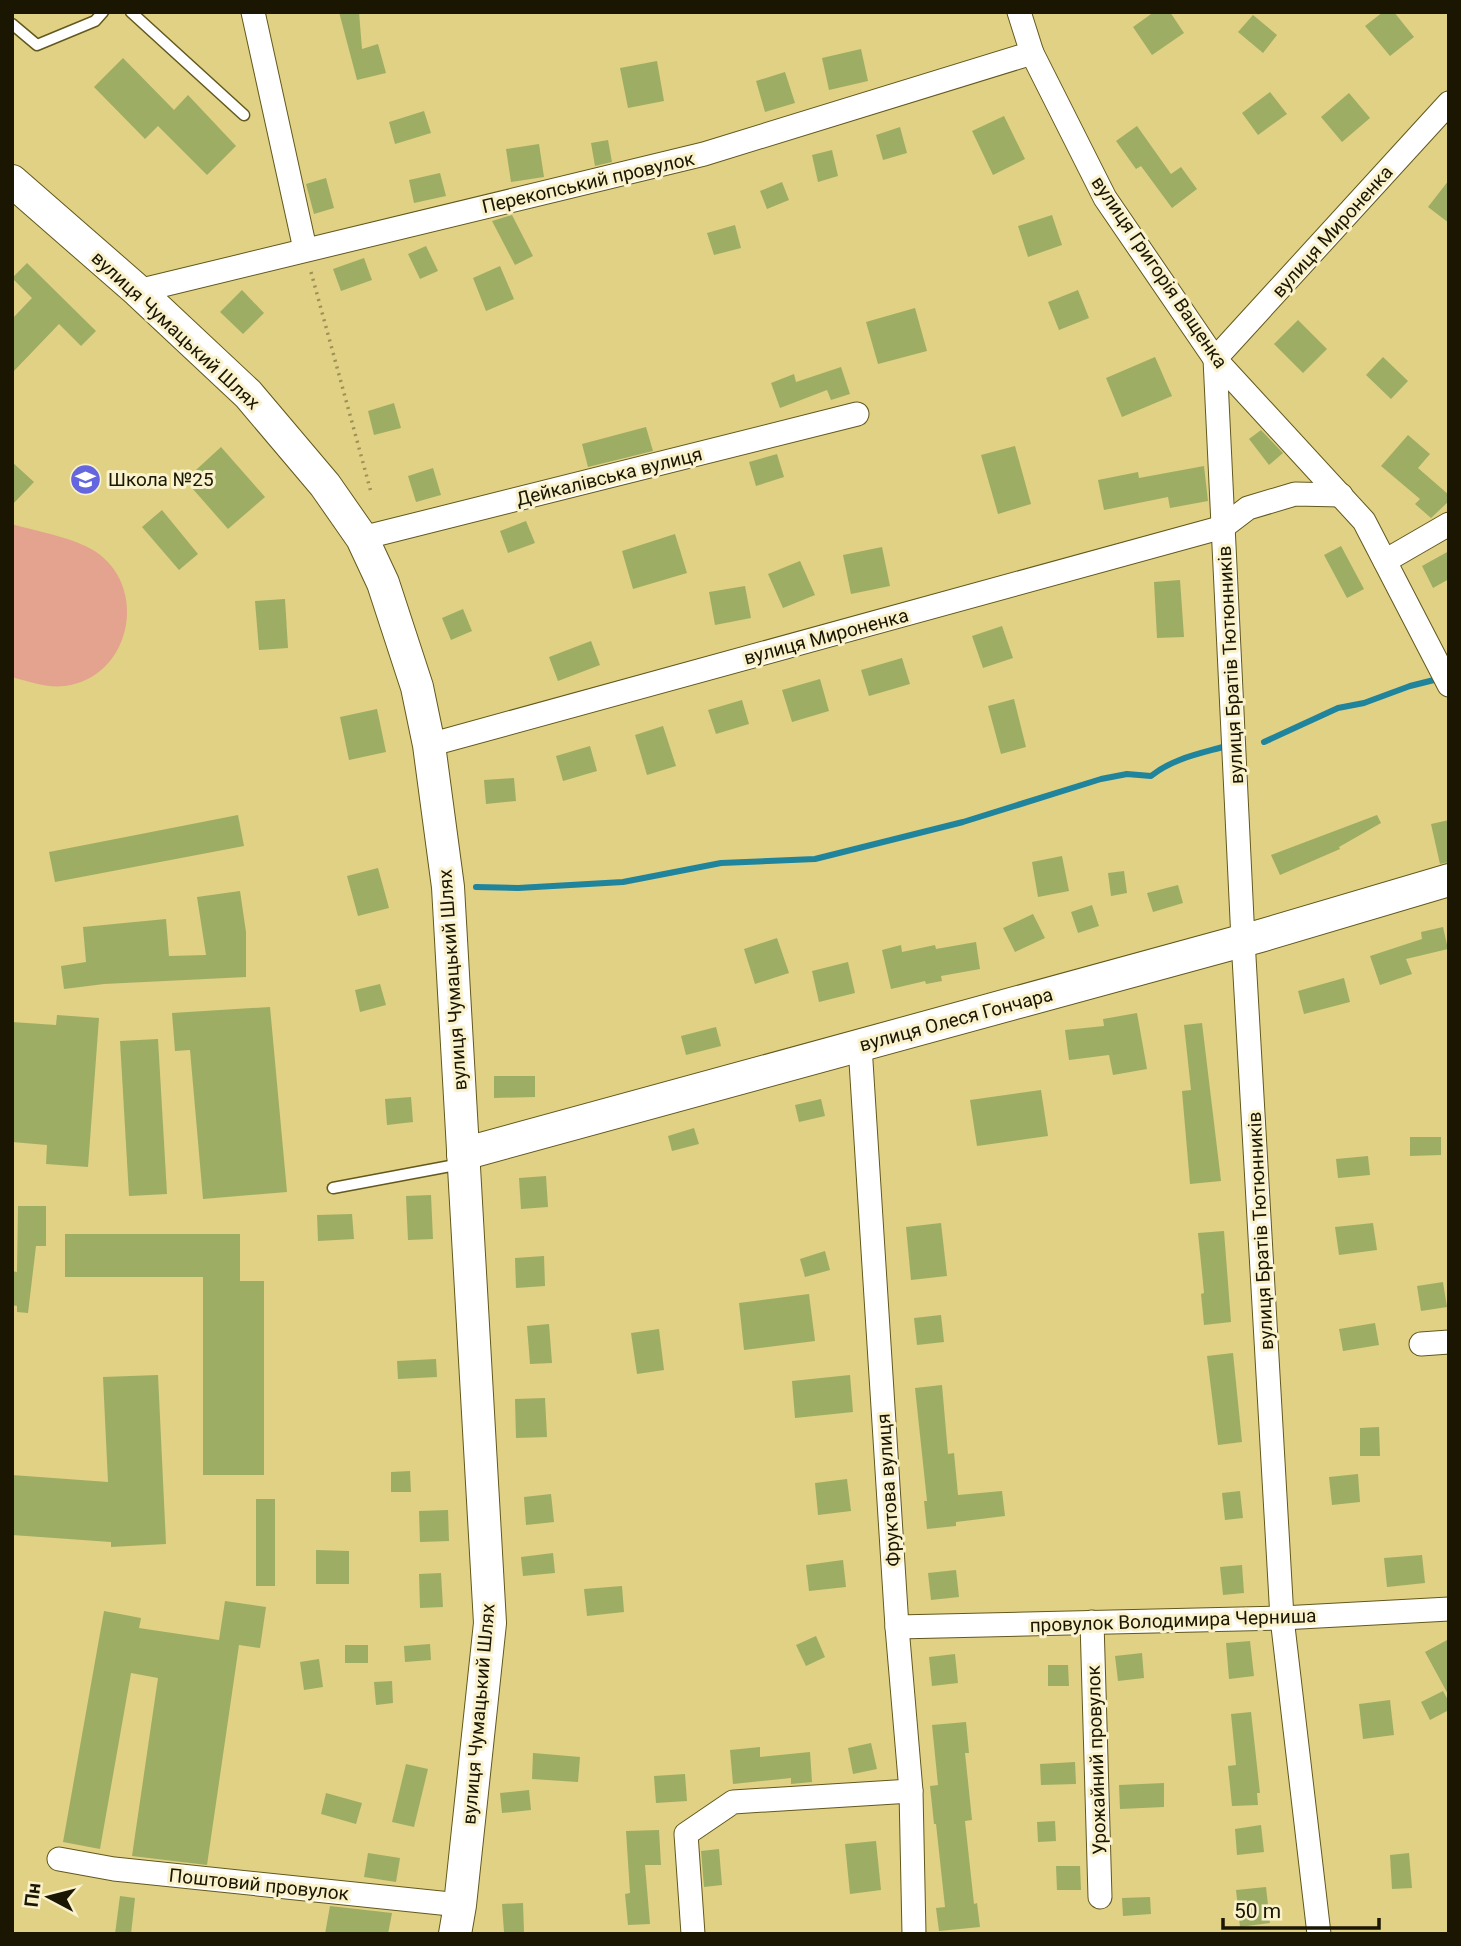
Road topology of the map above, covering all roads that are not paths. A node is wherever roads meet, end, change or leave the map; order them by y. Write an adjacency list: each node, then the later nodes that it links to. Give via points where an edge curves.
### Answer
1 (103, 12): 5 (lane, via 95,21 37,46)
2 (131, 12): 8 (lane)
3 (253, 12): 10 (street)
4 (1019, 12): 6 (street, вулиця Григорія Ващенка)
5 (12, 24)
6 (1032, 53): 10 (street, Перекопський провулок, via 705,154); 12 (street, вулиця Григорія Ващенка, via 1105,198)
7 (1449, 103): 12 (street, вулиця Мироненка)
8 (244, 115)
9 (12, 181): 11 (main road, вулиця Чумацький Шлях)
10 (305, 250): 11 (street, Перекопський провулок)
11 (138, 291): 17 (main road, вулиця Чумацький Шлях, via 248,394)
12 (1215, 359): 14 (street, вулиця Григорія Ващенка); 16 (street, вулиця Братів Тютюнників)
13 (857, 414): 17 (street, Дейкалівська вулиця)
14 (1340, 495): 16 (street, вулиця Мироненка, via 1295,494 1248,508); 18 (street, вулиця Григорія Ващенка, via 1364,521)
15 (1449, 524): 18 (street)
16 (1223, 527): 20 (street, вулиця Мироненка); 22 (street, вулиця Братів Тютюнників)
17 (362, 538): 20 (main road, вулиця Чумацький Шлях, via 383,583 417,687)
18 (1385, 561): 19 (street, вулиця Григорія Ващенка)
19 (1449, 685)
20 (429, 745): 24 (main road, вулиця Чумацький Шлях, via 448,887)
21 (1449, 880): 22 (main road, вулиця Олеся Гончара)
22 (1243, 940): 23 (main road, вулиця Олеся Гончара); 29 (street, вулиця Братів Тютюнників)
23 (860, 1045): 24 (main road, вулиця Олеся Гончара); 31 (street, Фруктова вулиця)
24 (463, 1159): 25 (lane); 35 (main road, вулиця Чумацький Шлях, via 490,1623)
25 (333, 1188)
26 (1449, 1342): 27 (street)
27 (1421, 1344)
28 (1449, 1609): 29 (street, провулок Володимира Черниша)
29 (1282, 1618): 30 (street, провулок Володимира Черниша); 38 (street, вулиця Братів Тютюнників)
30 (1092, 1622): 31 (street, провулок Володимира Черниша); 34 (street, Урожайний провулок)
31 (897, 1627): 32 (street, Фруктова вулиця)
32 (911, 1791): 36 (street, via 733,1802 686,1834); 37 (street, Фруктова вулиця)
33 (59, 1859): 35 (street, Поштовий провулок)
34 (1100, 1897)
35 (457, 1919)
36 (693, 1934)
37 (914, 1934)
38 (1319, 1934)

